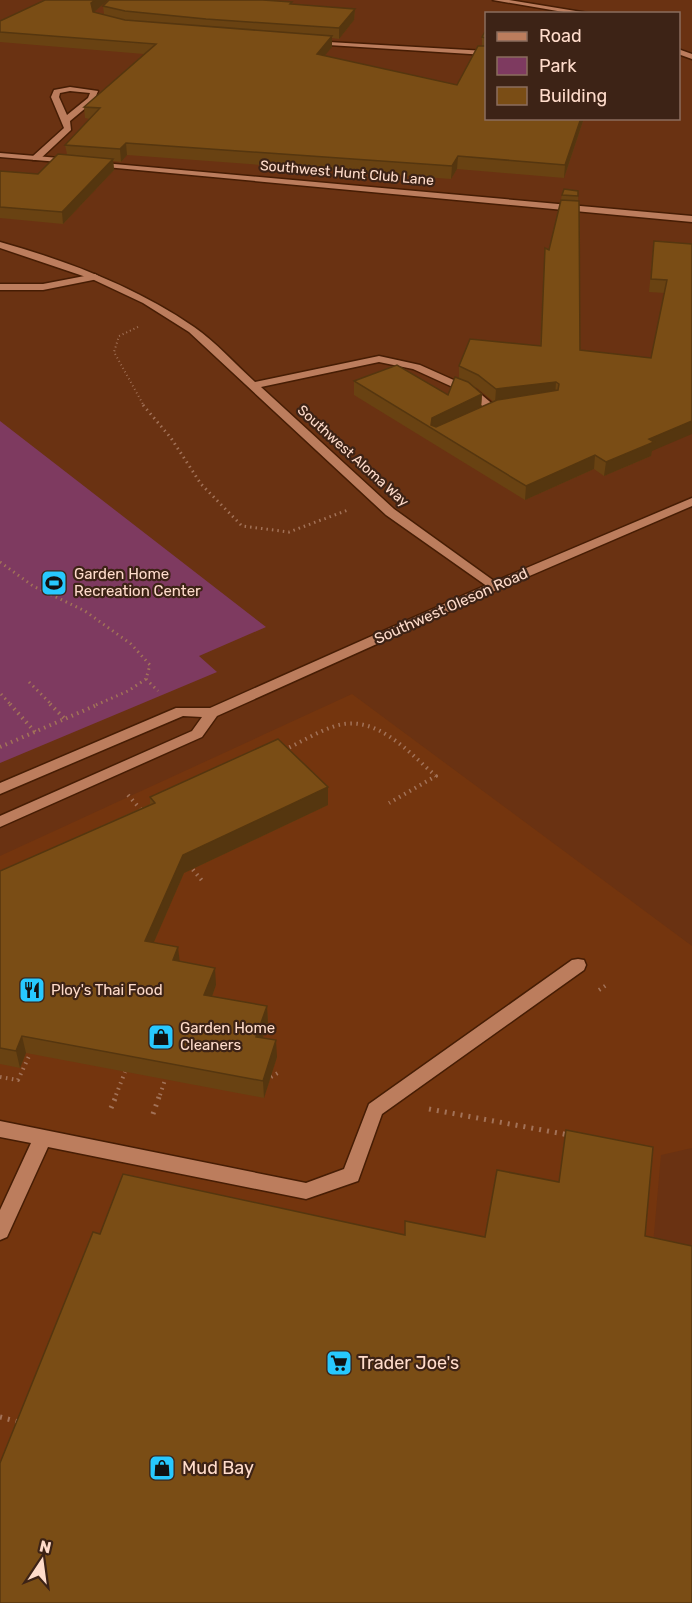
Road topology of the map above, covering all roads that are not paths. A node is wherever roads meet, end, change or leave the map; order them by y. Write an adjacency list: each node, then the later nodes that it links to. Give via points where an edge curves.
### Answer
1 (496, 0): 2 (street)
2 (577, 12)
3 (300, 41): 4 (street)
4 (485, 54)
5 (692, 62): 6 (street)
6 (681, 64)
7 (66, 120): 7 (street, via 57,92 94,91 91,99); 9 (street, via 66,131)
8 (0, 155): 9 (street, Southwest Hunt Club Lane)
9 (36, 158): 10 (street, Southwest Hunt Club Lane)
10 (692, 219)
11 (0, 244): 12 (street, Southwest Aloma Way)
12 (95, 278): 13 (street, via 43,287); 14 (street, Southwest Aloma Way, via 146,301 192,330)
13 (0, 287)
14 (254, 386): 15 (street, via 378,360 416,367 472,392); 17 (street, Southwest Aloma Way, via 378,500)
15 (493, 410)
16 (692, 502): 17 (street, Southwest Oleson Road)
17 (495, 586): 18 (street, Southwest Oleson Road)
18 (212, 713): 19 (street, Southwest Oleson Road, via 181,711); 20 (street, Southwest Oleson Road, via 197,734)
19 (0, 789)
20 (0, 822)
21 (578, 964): 23 (street, via 375,1109 351,1176 306,1191)
22 (0, 1129): 23 (street)
23 (43, 1137): 24 (street)
24 (0, 1231)

